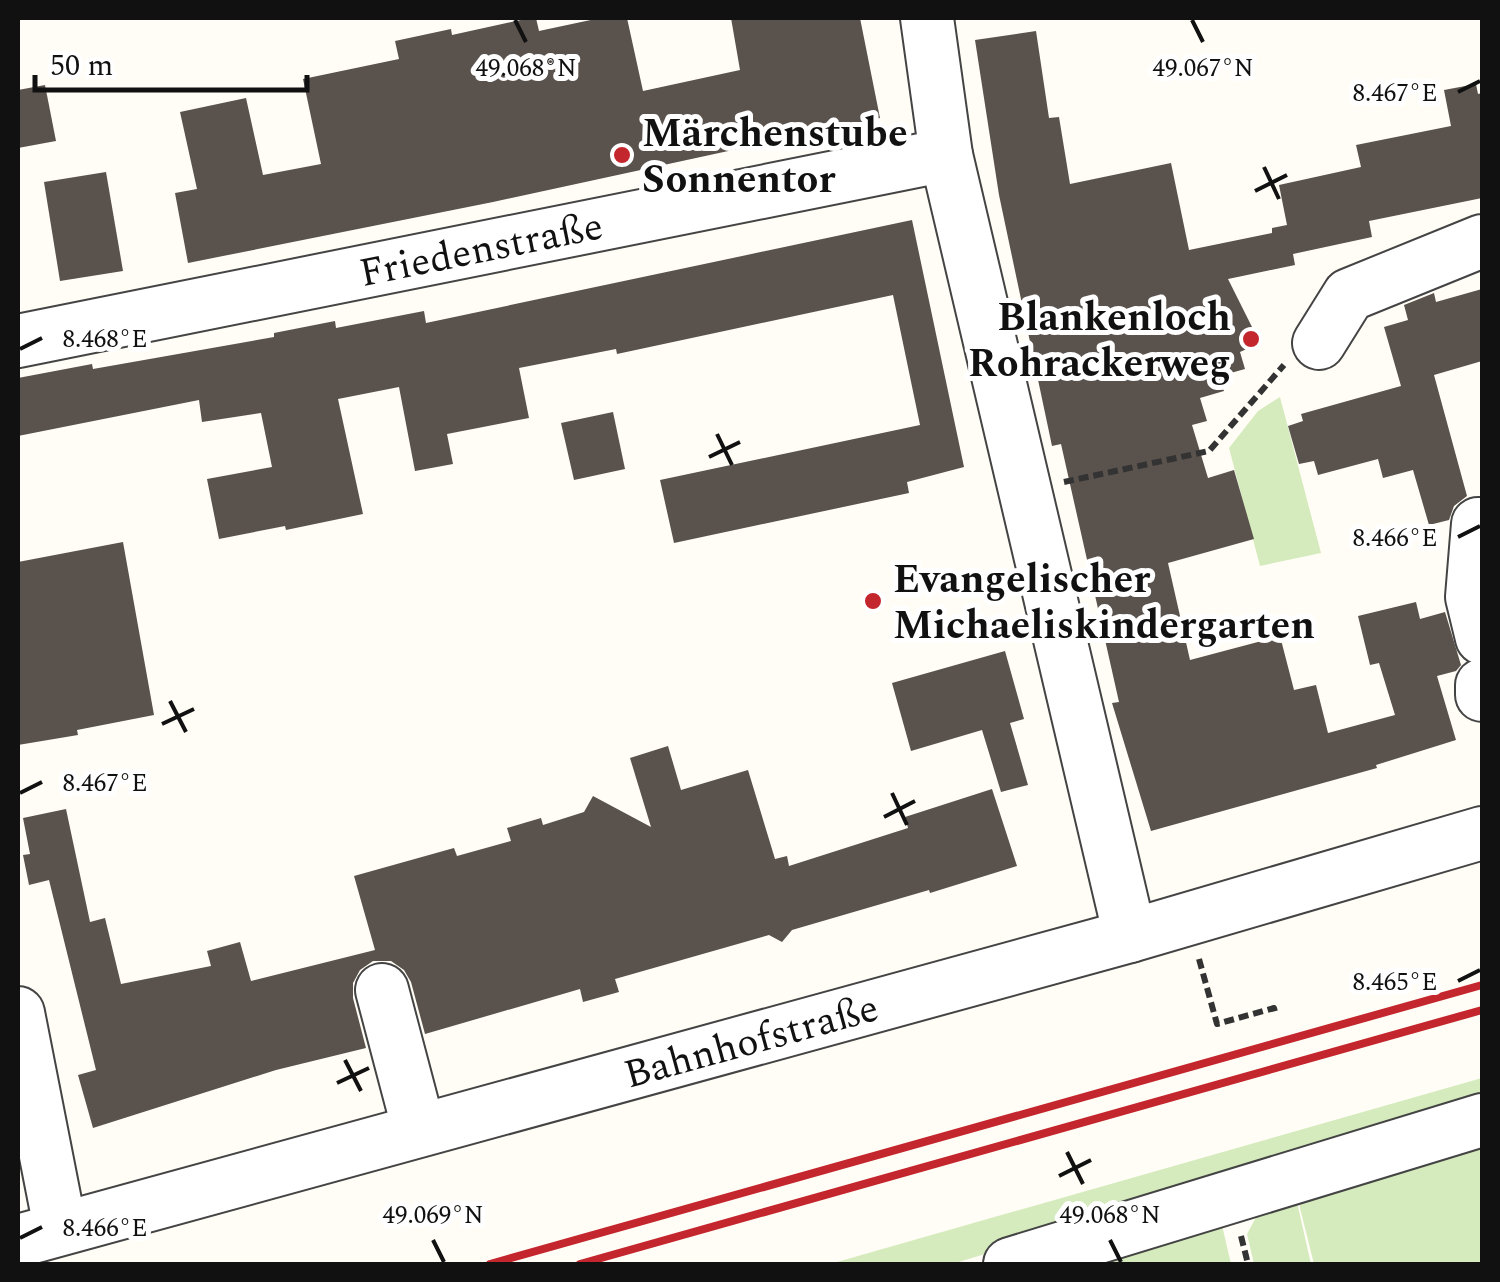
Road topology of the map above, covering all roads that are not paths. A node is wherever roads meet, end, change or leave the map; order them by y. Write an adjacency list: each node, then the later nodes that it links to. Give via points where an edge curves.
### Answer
1 (927, 18): 2 (street)
2 (946, 155): 4 (street, Friedenstraße); 11 (street)
3 (1482, 241): 5 (street, via 1349,296)
4 (18, 341)
5 (1319, 343)
6 (1478, 524): 7 (street, via 1472,597)
7 (1482, 638)
8 (1482, 685): 9 (street)
9 (1482, 695)
10 (1482, 834): 11 (street, Bahnhofstraße)
11 (1130, 936): 15 (street, Bahnhofstraße)
12 (382, 990): 15 (street)
13 (18, 1014): 16 (street)
14 (1482, 1120): 17 (street)
15 (419, 1130): 16 (street, Bahnhofstraße)
16 (39, 1234)
17 (1010, 1264)

